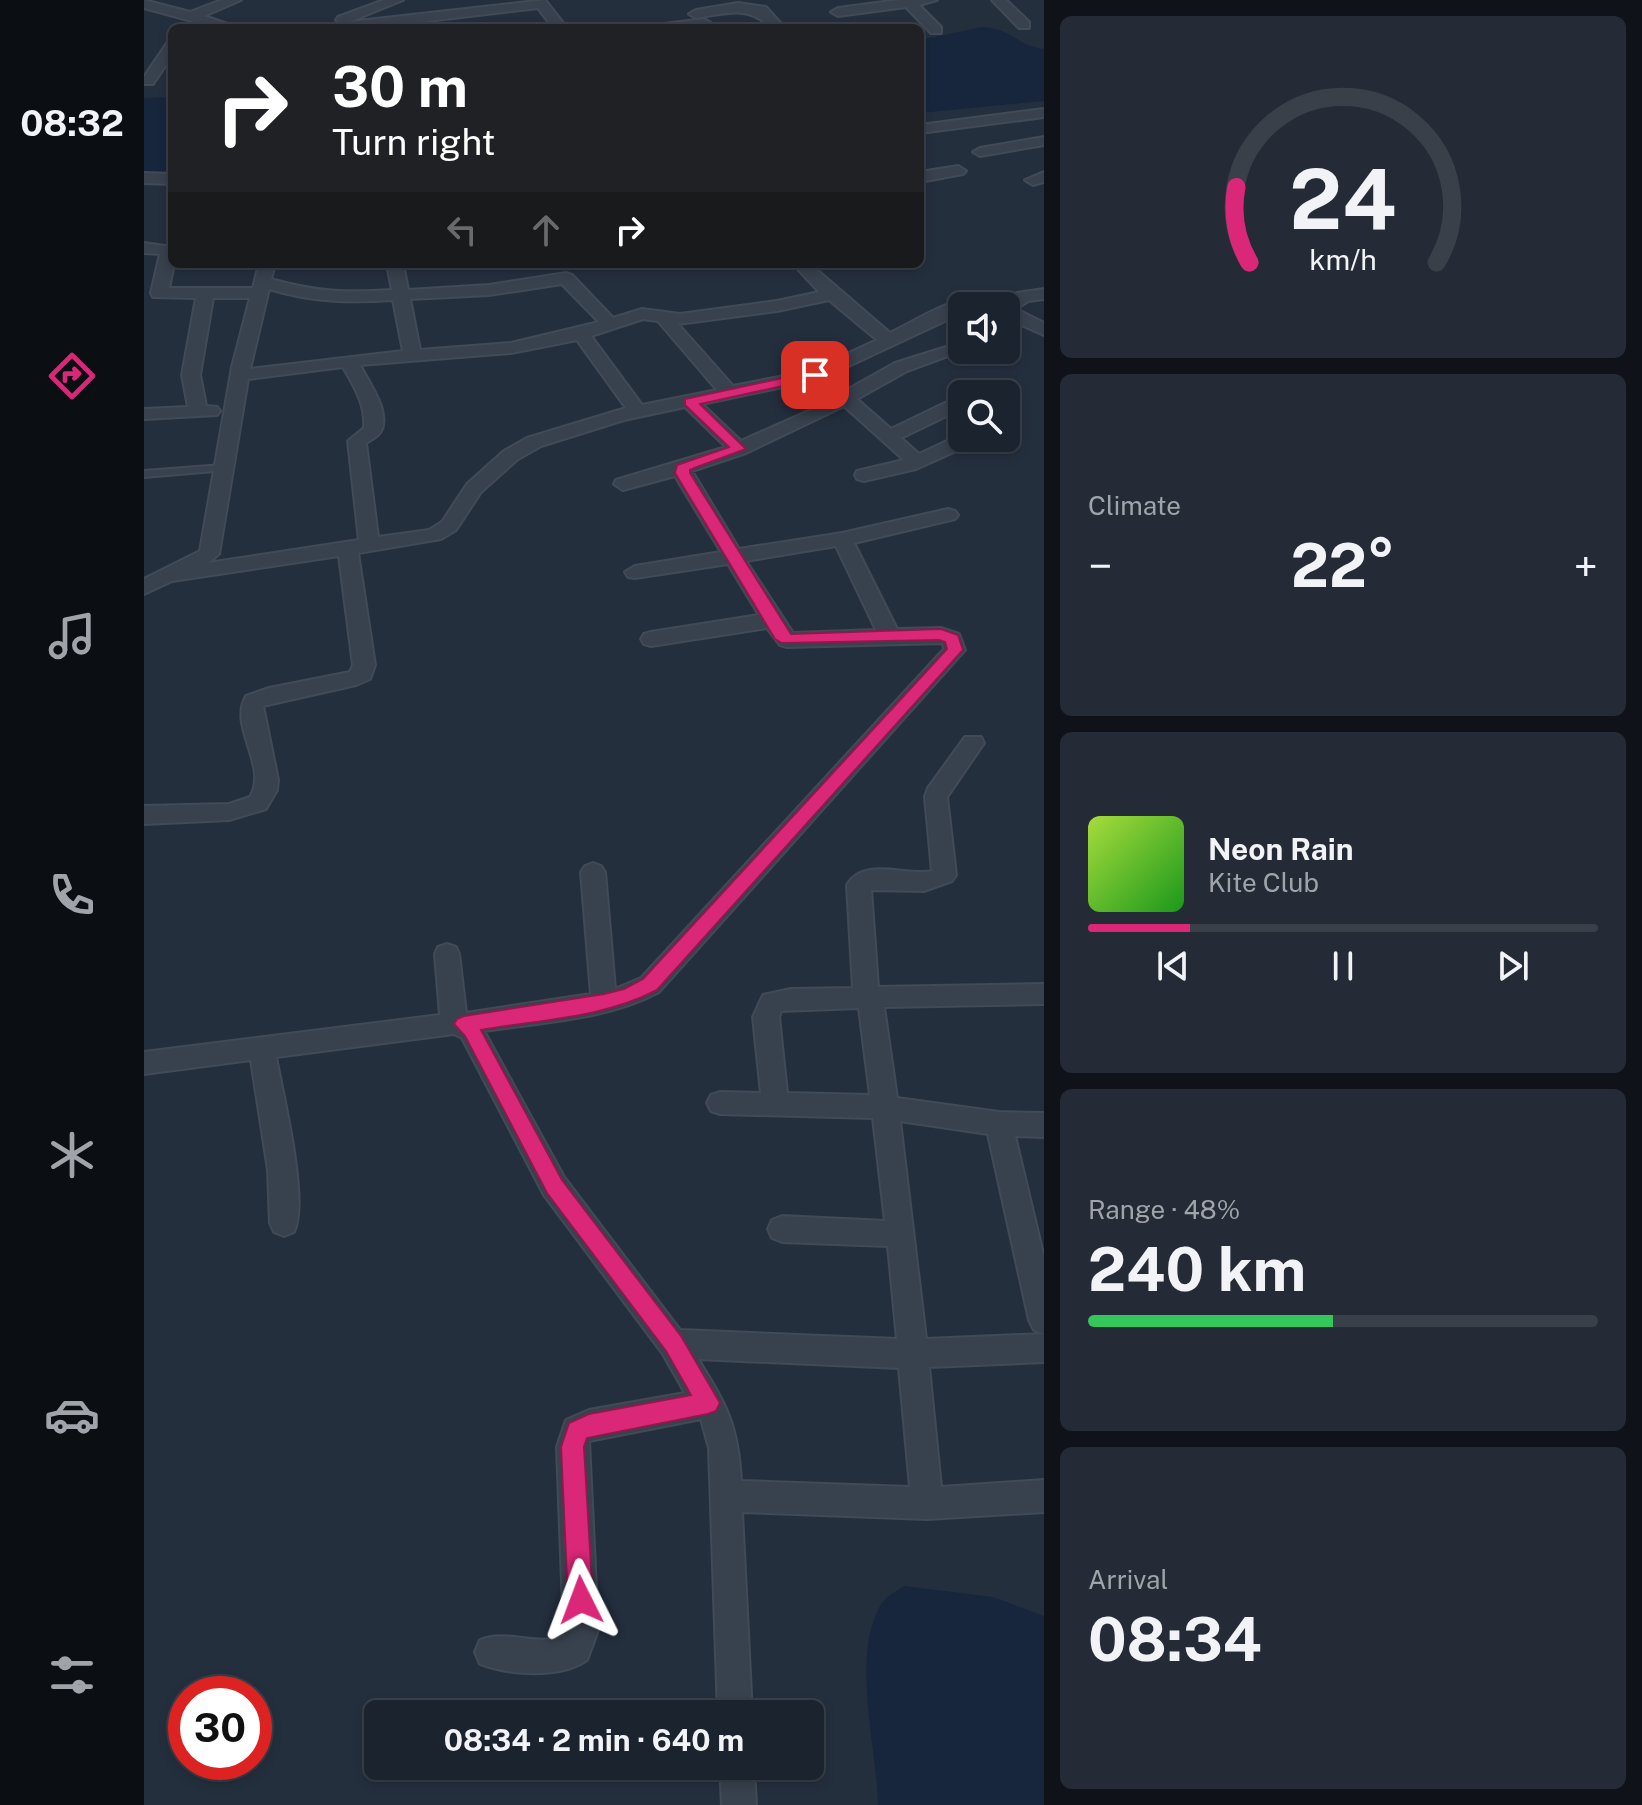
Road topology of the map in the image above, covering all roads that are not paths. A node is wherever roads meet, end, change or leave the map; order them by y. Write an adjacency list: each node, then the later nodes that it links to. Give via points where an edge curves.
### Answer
1 (234, 0): 12 (street)
2 (396, 0): 14 (street, via 348,16)
3 (930, 0): 5 (street)
4 (999, 0): 19 (street)
5 (907, 1): 10 (street); 20 (street)
6 (540, 2): 15 (street); 16 (street)
7 (144, 4): 9 (street)
8 (723, 4): 11 (street); 18 (street, via 761,10)
9 (179, 6): 12 (street)
10 (838, 12)
11 (699, 18): 17 (street)
12 (191, 20): 13 (street)
13 (212, 24)
14 (343, 24)
15 (417, 24)
16 (557, 24)
17 (678, 24)
18 (774, 24)
19 (1024, 25)
20 (936, 30)
21 (168, 50): 22 (street)
22 (144, 52)
23 (168, 52): 24 (street)
24 (152, 81)
25 (1044, 113): 26 (street)
26 (924, 128)
27 (1044, 141): 28 (street)
28 (980, 152)
29 (958, 171): 30 (street)
30 (924, 176)
31 (144, 178): 32 (street)
32 (168, 179)
33 (144, 248): 34 (street)
34 (168, 252)
35 (168, 255): 45 (street)
36 (396, 268): 44 (street)
37 (513, 268): 40 (street)
38 (805, 268): 42 (street)
39 (263, 280): 41 (street); 44 (street, via 331,298); 57 (street)
40 (519, 285): 44 (street); 50 (street, via 566,278)
41 (205, 294): 45 (street); 64 (street, via 191,375)
42 (831, 294): 49 (street, via 767,308); 53 (street)
43 (1044, 294): 46 (street)
44 (402, 295): 55 (street)
45 (152, 298)
46 (1020, 299)
47 (948, 313): 53 (street)
48 (1020, 317): 51 (street)
49 (664, 318): 50 (street, via 642,314); 58 (street)
50 (610, 324): 52 (street)
51 (1044, 330)
52 (581, 334): 55 (street, via 511,348); 63 (street)
53 (889, 341): 58 (street, via 815,375)
54 (948, 350): 59 (street, via 901,367)
55 (412, 355): 56 (street)
56 (349, 361): 57 (street); 77 (street, via 374,421 373,430 357,441)
57 (240, 375): 62 (street)
58 (730, 394): 60 (street)
59 (845, 398): 66 (street); 68 (street)
60 (690, 402): 63 (street); 68 (street)
61 (948, 408): 66 (street)
62 (233, 411): 64 (street); 70 (street)
63 (637, 411): 77 (street, via 561,432 511,455 474,488 442,532)
64 (198, 412): 65 (street)
65 (144, 414)
66 (888, 437): 69 (street)
67 (948, 448): 69 (street)
68 (739, 449): 71 (street)
69 (917, 462): 73 (street)
70 (223, 468): 72 (lane); 80 (street, via 209,554)
71 (682, 468): 74 (street); 78 (street)
72 (144, 474)
73 (864, 475)
74 (623, 484)
75 (948, 515): 76 (street)
76 (842, 539): 78 (street); 83 (street)
77 (359, 548): 80 (street); 86 (street, via 362,674 254,701 251,709 267,780 258,803 229,812)
78 (733, 557): 79 (street); 82 (street)
79 (635, 572)
80 (169, 575): 81 (street)
81 (144, 587)
82 (772, 620): 83 (street, via 787,640); 84 (street)
83 (890, 637): 91 (street, via 947,636 955,650 681,954 650,985)
84 (651, 639)
85 (973, 743): 90 (street, via 936,797 944,875 859,885)
86 (144, 815)
87 (593, 872): 91 (street)
88 (447, 954): 92 (street)
89 (1044, 994): 90 (street)
90 (869, 998): 96 (street, via 772,1002 766,1017); 97 (street)
91 (604, 1002): 92 (street)
92 (459, 1024): 93 (street); 104 (street, via 471,1031 554,1186)
93 (262, 1048): 94 (street); 100 (street, via 282,1170)
94 (144, 1063)
95 (720, 1103): 96 (street)
96 (775, 1104): 97 (street)
97 (883, 1107): 98 (street); 102 (street)
98 (999, 1124): 99 (street); 103 (street)
99 (1044, 1125)
100 (284, 1223)
101 (782, 1229): 102 (street)
102 (901, 1234): 106 (street)
103 (1044, 1320)
104 (673, 1344): 106 (street); 107 (street)
105 (1044, 1348): 106 (street)
106 (910, 1354): 110 (street)
107 (708, 1403): 108 (street, via 722,1434); 111 (street, via 577,1431 572,1447 579,1645 553,1654)
108 (726, 1496): 110 (street); 112 (street)
109 (1044, 1496): 110 (street)
110 (927, 1503)
111 (492, 1652)
112 (734, 1700)
113 (738, 1780): 114 (street)
114 (739, 1805)

